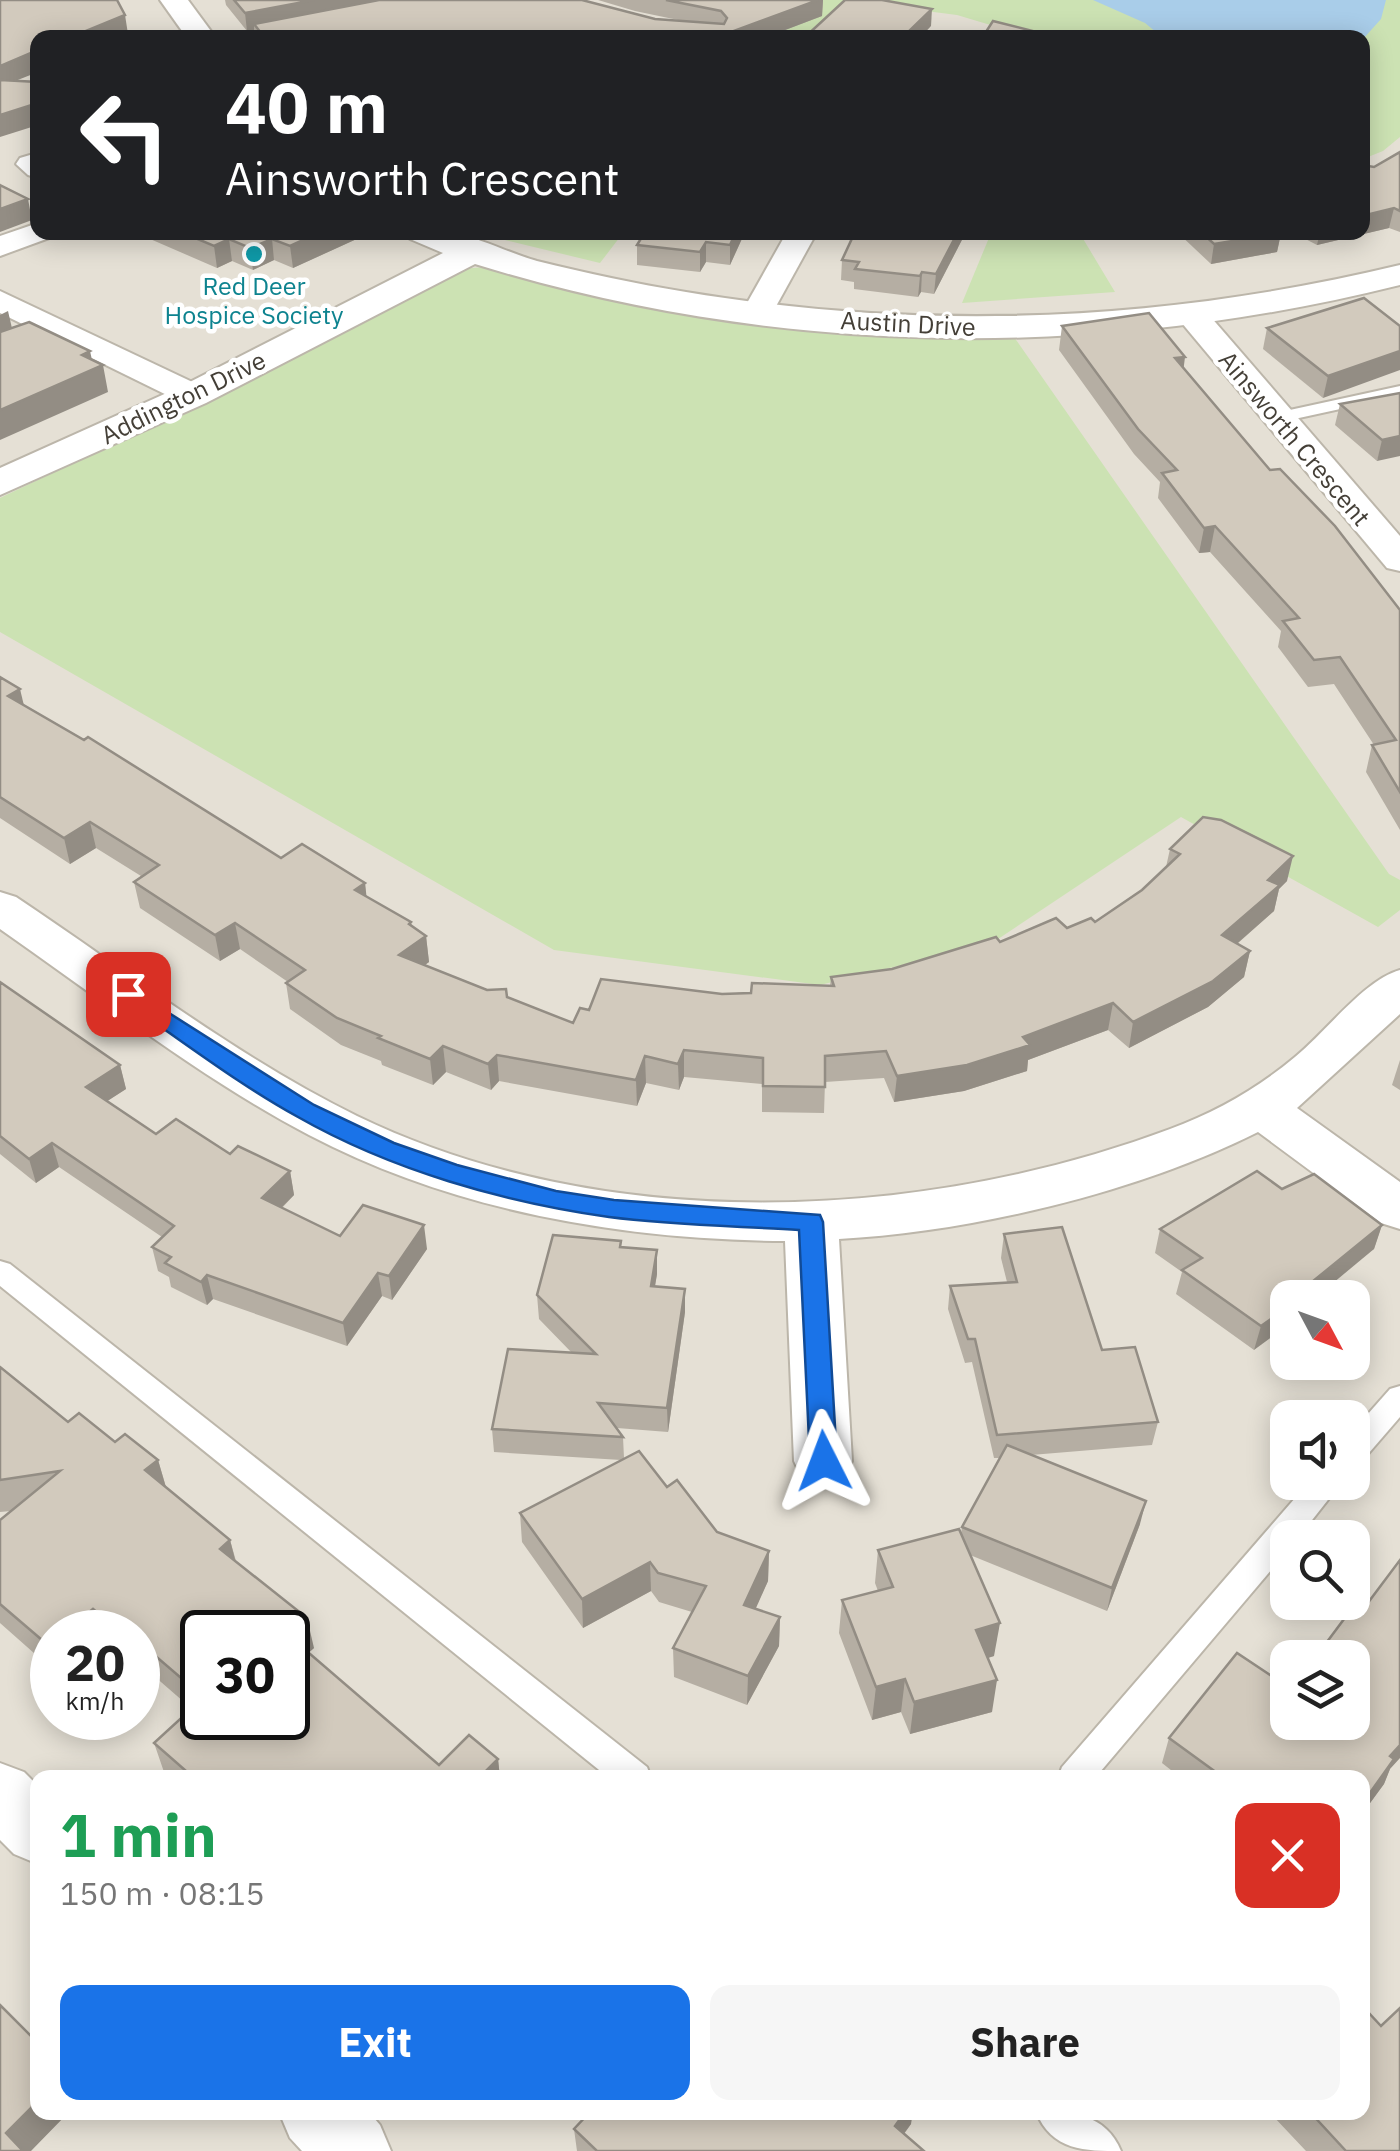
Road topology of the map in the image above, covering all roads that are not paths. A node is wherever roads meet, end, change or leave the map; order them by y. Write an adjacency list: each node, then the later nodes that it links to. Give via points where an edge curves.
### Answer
1 (174, 0): 3 (street)
2 (294, 27): 4 (lane)
3 (196, 30)
4 (278, 30)
5 (30, 235): 8 (street)
6 (439, 240): 9 (street, Austin Drive)
7 (798, 240): 12 (street)
8 (0, 246)
9 (470, 254): 12 (street, Austin Drive, via 627,292); 15 (street, Addington Drive)
10 (1400, 275): 13 (street, Austin Drive)
11 (0, 301): 15 (street, via 47,334)
12 (758, 312): 13 (street, Austin Drive, via 948,327)
13 (1192, 315): 16 (street, Ainsworth Crescent)
14 (1400, 391): 16 (lane)
15 (193, 395): 17 (street, Addington Drive)
16 (1276, 418): 18 (street, Ainsworth Crescent)
17 (0, 482)
18 (1392, 540)
19 (0, 907): 23 (street, via 255,1080 386,1149 556,1200)
20 (1400, 986): 21 (street)
21 (1261, 1108): 22 (street); 23 (street, via 1160,1152 1033,1189 922,1212)
22 (1400, 1209)
23 (811, 1222): 27 (street)
24 (0, 1272): 29 (lane)
25 (1400, 1397): 26 (lane)
26 (1370, 1431)
27 (824, 1461)
28 (1312, 1500): 30 (lane)
29 (625, 1770)
30 (1081, 1770)
31 (0, 1794): 32 (street)
32 (30, 1824)
33 (324, 2120): 35 (street)
34 (1064, 2120): 36 (lane)
35 (354, 2151)
36 (1102, 2151)

